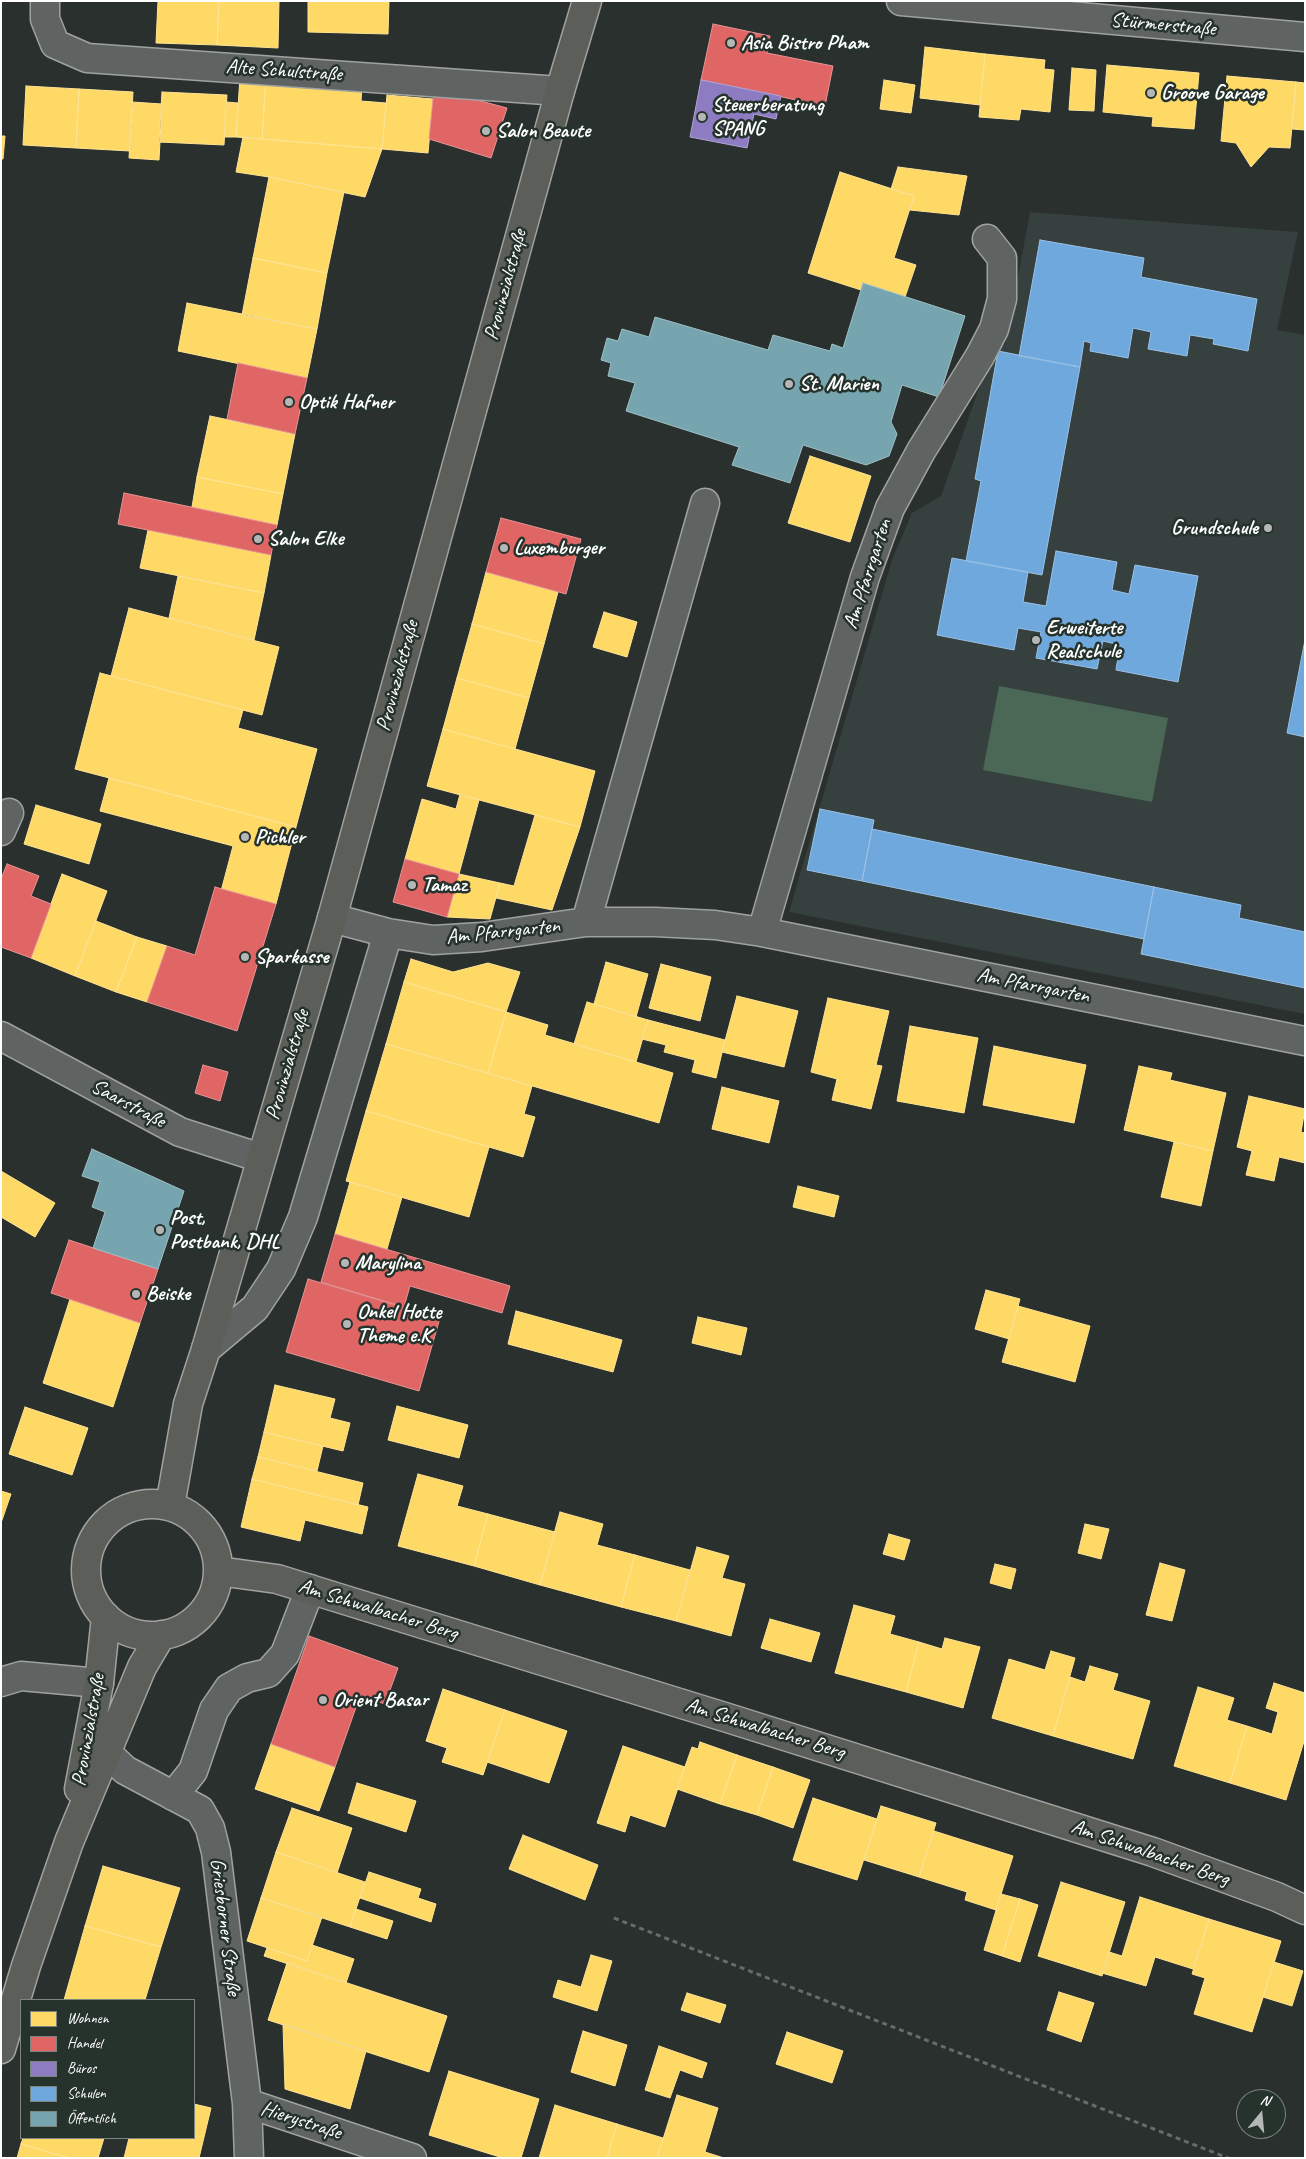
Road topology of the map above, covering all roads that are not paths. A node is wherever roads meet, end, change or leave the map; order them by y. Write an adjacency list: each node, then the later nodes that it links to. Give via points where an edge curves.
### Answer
1 (45, 1): 5 (street, Alte Schulstraße, via 45,20 55,44 86,58)
2 (588, 1): 5 (main road, Provinzialstraße)
3 (901, 1): 4 (street, Stürmerstraße)
4 (1305, 37)
5 (560, 91): 8 (main road, Provinzialstraße)
6 (987, 239): 10 (street, Am Pfarrgarten, via 1002,258 1002,299 994,329 890,508 865,577)
7 (704, 503): 9 (street, Am Pfarrgarten)
8 (332, 918): 11 (street, Am Pfarrgarten); 14 (main road, Provinzialstraße)
9 (586, 922): 10 (street, Am Pfarrgarten, via 663,922); 11 (street, Am Pfarrgarten, via 482,938 433,940)
10 (762, 932): 13 (street, Am Pfarrgarten)
11 (388, 933): 15 (street, via 303,1217 284,1261 255,1308)
12 (1, 1036): 14 (street, Saarstraße, via 180,1132)
13 (1305, 1041)
14 (261, 1158): 15 (main road, Provinzialstraße)
15 (206, 1349): 16 (main road, Provinzialstraße, via 188,1404)
16 (170, 1506): 17 (main road, via 190,1515 205,1530 215,1549); 19 (main road, via 148,1504 127,1508 108,1520 94,1536 87,1557 86,1579 93,1599)
17 (218, 1571): 18 (main road, Am Schwalbacher Berg, via 277,1579); 20 (main road, via 216,1589 208,1606 179,1631)
18 (310, 1589): 24 (street, via 285,1654 268,1674 247,1678 229,1688 214,1710); 26 (main road, Am Schwalbacher Berg, via 1153,1852)
19 (106, 1617): 20 (main road, via 122,1629 141,1635); 22 (main road, Provinzialstraße)
20 (161, 1635): 23 (main road, Provinzialstraße, via 142,1667)
21 (1, 1682): 22 (street, via 21,1676)
22 (99, 1683): 25 (main road, Provinzialstraße)
23 (106, 1752): 24 (street, Griesborner Straße, via 125,1770); 25 (main road, Provinzialstraße)
24 (180, 1799): 28 (street, Griesborner Straße, via 200,1810 210,1828 216,1852)
25 (68, 1842): 27 (main road, Provinzialstraße)
26 (1305, 1910)
27 (1, 2049)
28 (247, 2103): 29 (street, Griesborner Straße); 30 (street, Hierystraße)
29 (249, 2158)
30 (412, 2158)

